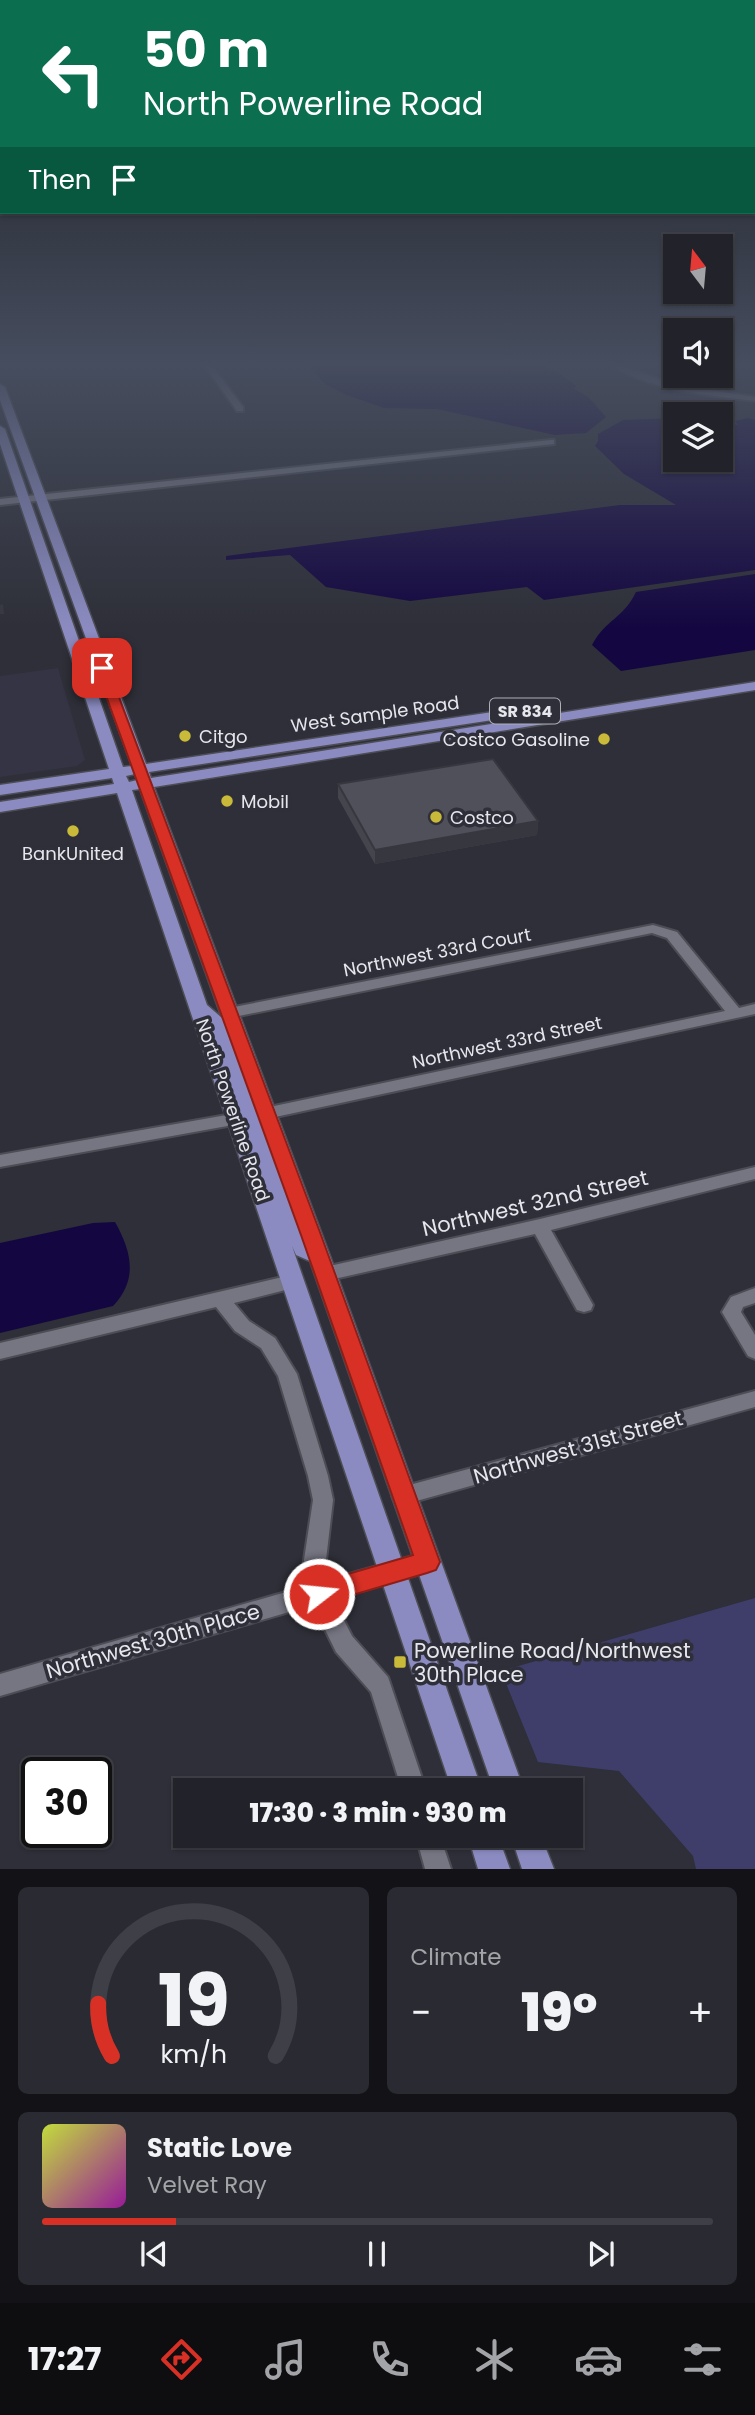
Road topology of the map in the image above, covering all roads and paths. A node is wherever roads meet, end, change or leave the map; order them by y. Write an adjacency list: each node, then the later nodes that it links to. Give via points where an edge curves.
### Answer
1 (8, 453): 5 (main road, North Powerline Road)
2 (21, 453): 4 (main road, North Powerline Road)
3 (447, 453): 4 (street)
4 (39, 497): 5 (street); 7 (main road, North Powerline Road)
5 (24, 499): 6 (street); 8 (main road, North Powerline Road)
6 (0, 502)
7 (65, 568): 8 (main road); 9 (main road, North Powerline Road)
8 (52, 579): 9 (main road); 10 (main road, North Powerline Road)
9 (71, 586): 11 (main road, North Powerline Road)
10 (79, 660): 11 (main road); 15 (main road, North Powerline Road)
11 (102, 668): 14 (main road, North Powerline Road)
12 (755, 675): 14 (main road, West Sample Road / SR 834)
13 (755, 686): 14 (main road, West Sample Road / SR 834)
14 (143, 777): 15 (main road, West Sample Road / SR 834); 19 (main road, North Powerline Road)
15 (121, 781): 16 (main road, West Sample Road / SR 834); 17 (main road, West Sample Road / SR 834); 18 (main road, North Powerline Road)
16 (0, 790)
17 (0, 807)
18 (167, 916): 19 (main road); 20 (main road, North Powerline Road)
19 (199, 931): 22 (main road, North Powerline Road)
20 (198, 1008): 24 (main road, via 208,1011 218,1026 242,1098 255,1112); 25 (main road, North Powerline Road)
21 (755, 1009): 23 (street, Northwest 33rd Street)
22 (229, 1013): 23 (street, Northwest 33rd Court, via 653,929 672,935); 24 (main road, North Powerline Road)
23 (735, 1013): 24 (street, Northwest 33rd Street)
24 (267, 1113): 29 (main road, North Powerline Road)
25 (238, 1119): 26 (street); 29 (main road, via 256,1127 295,1232); 30 (main road, North Powerline Road)
26 (0, 1161)
27 (755, 1173): 28 (street, Northwest 32nd Street)
28 (540, 1226): 29 (street, Northwest 32nd Street); 33 (street)
29 (322, 1265): 37 (main road, North Powerline Road)
30 (291, 1282): 32 (street); 39 (main road, North Powerline Road)
31 (755, 1295): 35 (street, via 737,1302 731,1312)
32 (220, 1299): 34 (street); 40 (street, via 242,1326 268,1343 287,1374 323,1500 315,1560)
33 (584, 1305)
34 (0, 1351)
35 (755, 1351)
36 (755, 1399): 37 (street, Northwest 31st Street)
37 (402, 1496): 38 (main road, North Powerline Road)
38 (427, 1562): 39 (street, Northwest 30th Place); 44 (main road, North Powerline Road)
39 (394, 1573): 40 (street, Northwest 30th Place); 43 (main road, North Powerline Road)
40 (319, 1594): 41 (street, Northwest 30th Place); 42 (street, via 344,1644 380,1685)
41 (0, 1685)
42 (410, 1778)
43 (463, 1778)
44 (505, 1778)
45 (432, 1848): 48 (street)
46 (487, 1848): 49 (main road)
47 (530, 1848): 50 (main road)
48 (438, 1869)
49 (494, 1869)
50 (538, 1869)

